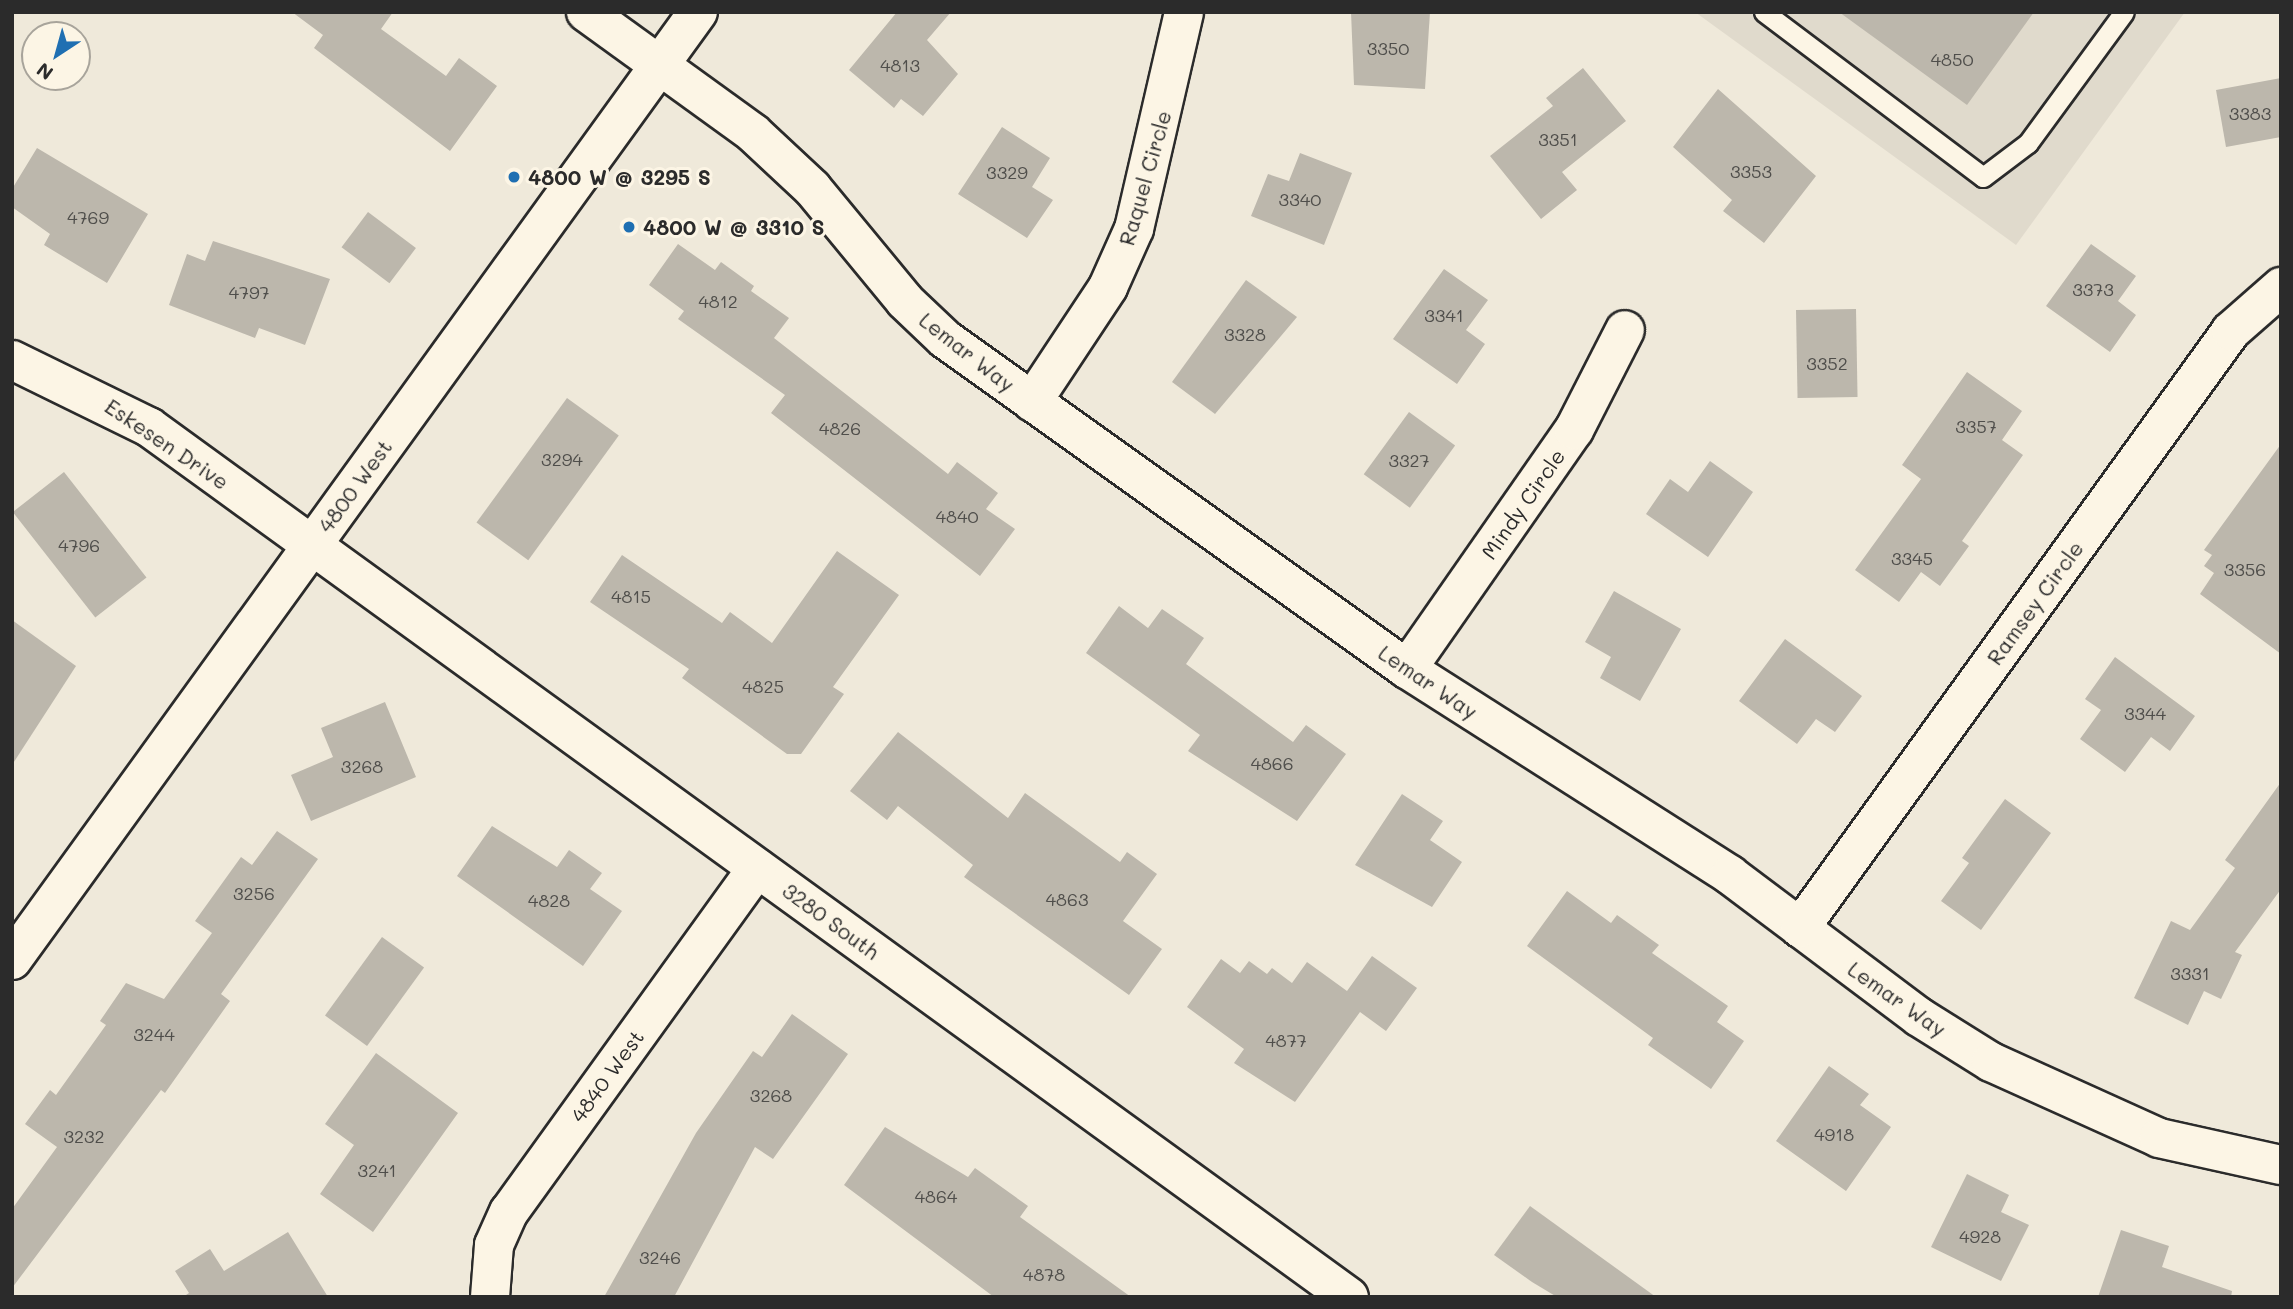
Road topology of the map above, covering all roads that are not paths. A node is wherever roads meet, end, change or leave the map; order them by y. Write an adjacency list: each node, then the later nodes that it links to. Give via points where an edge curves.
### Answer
1 (586, 12): 6 (street, Lemar Way)
2 (698, 12): 6 (street, 4800 West)
3 (1763, 12): 4 (lane, via 1983,177 2028,143)
4 (2124, 12)
5 (1184, 13): 10 (street, Raquel Circle, via 1134,229 1108,287)
6 (660, 66): 10 (street, Lemar Way, via 753,133 812,188 905,302); 11 (street, 4800 West)
7 (2281, 287): 14 (street, Ramsey Circle, via 2231,331)
8 (1625, 330): 12 (street, Mindy Circle, via 1574,430)
9 (12, 360): 11 (street, Eskesen Drive, via 149,427)
10 (1032, 402): 12 (street, Lemar Way)
11 (313, 545): 13 (street, 3280 South); 15 (street, 4800 West)
12 (1407, 669): 14 (street, Lemar Way, via 1645,818)
13 (757, 868): 17 (street, 4840 West, via 509,1212 494,1245); 18 (street, 3280 South)
14 (1800, 929): 16 (street, Lemar Way, via 1919,1017 2062,1099 2159,1139)
15 (12, 960)
16 (2281, 1165)
17 (490, 1297)
18 (1349, 1297)

